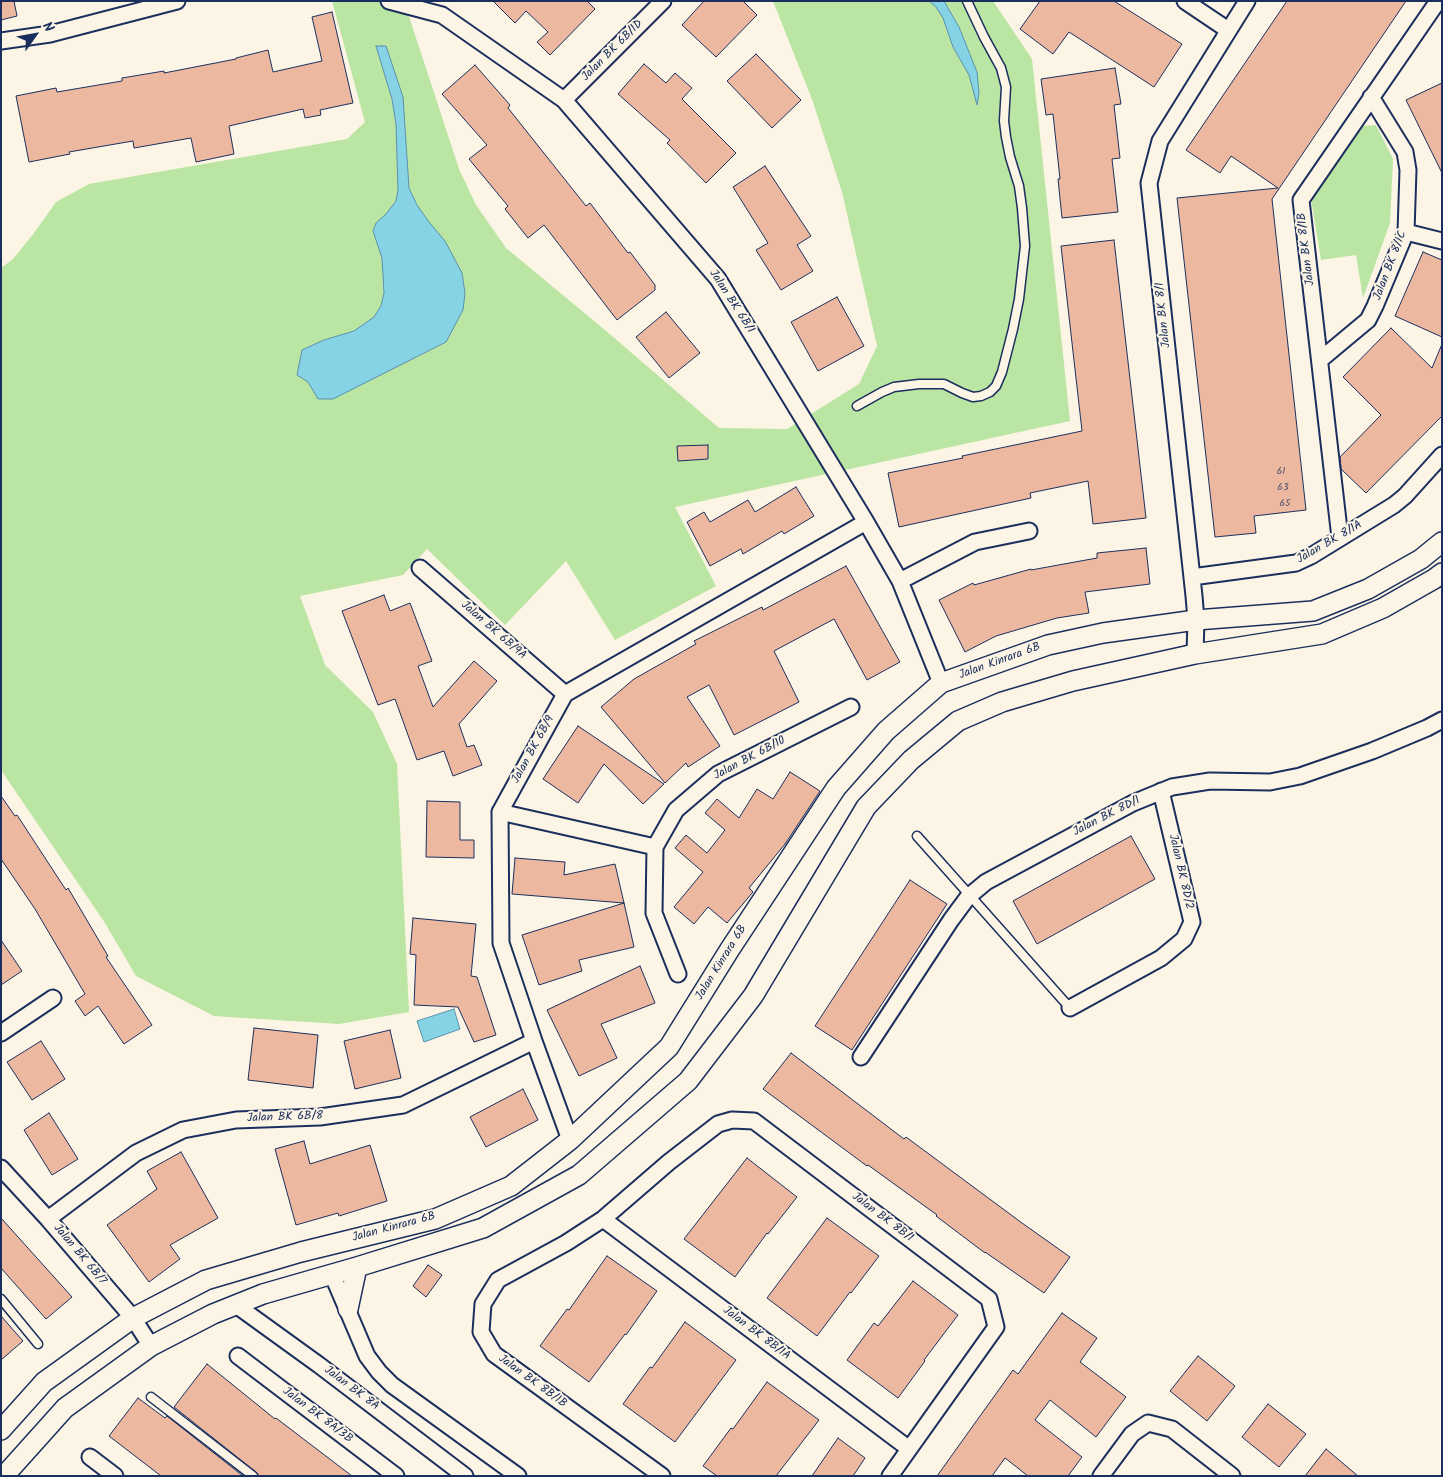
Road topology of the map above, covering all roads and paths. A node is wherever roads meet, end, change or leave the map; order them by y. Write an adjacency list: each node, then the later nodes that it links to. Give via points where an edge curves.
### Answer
1 (177, 1): 10 (street, via 50,34)
2 (389, 1): 8 (street, Jalan BK 6B/1)
3 (662, 1): 12 (street, Jalan BK 6B/1D)
4 (967, 1): 16 (lane, via 1001,68 1006,87 1006,137 1022,208 1025,246 1020,290 1002,372 996,386 981,396 973,397 944,384 919,384 894,387)
5 (1185, 1): 9 (street)
6 (1247, 1): 9 (street, Jalan BK 8/1)
7 (1438, 1): 11 (street, Jalan BK 8/1B)
8 (444, 8): 12 (street, Jalan BK 6B/1)
9 (1228, 30): 24 (street, Jalan BK 8/1, via 1160,141 1149,183)
10 (1, 41)
11 (1371, 97): 13 (street, Jalan BK 8/1C, via 1405,152 1408,170); 15 (street, Jalan BK 8/1B, via 1301,200)
12 (564, 100): 18 (street, Jalan BK 6B/1, via 718,279)
13 (1406, 232): 14 (street); 15 (street, Jalan BK 8/1C, via 1368,320)
14 (1442, 241)
15 (1320, 360): 20 (street, Jalan BK 8/1B)
16 (857, 406)
17 (1442, 455): 20 (street, Jalan BK 8/1A, via 1394,505)
18 (866, 522): 25 (street, Jalan BK 6B/1); 29 (street)
19 (1029, 530): 25 (street, via 975,542)
20 (1340, 538): 24 (street, Jalan BK 8/1A, via 1296,563)
21 (1442, 542): 26 (street, Jalan Kinrara 6B, via 1420,559 1368,589 1313,611)
22 (420, 568): 29 (street, Jalan BK 6B/9A)
23 (1442, 573): 27 (street, Jalan Kinrara 6B, via 1383,608 1322,634)
24 (1192, 577): 26 (street, Jalan BK 8/1)
25 (900, 581): 28 (street, Jalan BK 6B/1)
26 (1196, 620): 27 (street, Jalan BK 8/1); 28 (street, Jalan Kinrara 6B, via 1103,633 1048,645)
27 (1195, 654): 48 (street, Jalan Kinrara 6B, via 1073,681 1002,702 958,722 911,760 866,807 753,996 688,1081 579,1175 483,1228)
28 (941, 683): 43 (street, Jalan Kinrara 6B, via 886,731 836,788 670,1046)
29 (565, 694): 33 (street, Jalan BK 6B/9)
30 (851, 707): 35 (street, Jalan BK 6B/10, via 718,774 676,810)
31 (1442, 720): 32 (street, Jalan BK 8D/1, via 1372,751 1300,776 1270,782 1210,781)
32 (1161, 791): 36 (street, Jalan BK 8D/1, via 995,877); 39 (street, Jalan BK 8D/2, via 1192,922 1184,940 1161,958)
33 (500, 812): 35 (street); 41 (street, Jalan BK 6B/9, via 501,942)
34 (917, 836): 36 (lane)
35 (655, 847): 37 (street, Jalan BK 6B/10, via 654,914)
36 (970, 896): 39 (lane); 42 (street, Jalan BK 8D/1)
37 (678, 974)
38 (53, 998): 40 (street)
39 (1070, 1008)
40 (1, 1033)
41 (534, 1041): 43 (street, Jalan BK 6B/9); 45 (street, Jalan BK 6B/8, via 403,1105 320,1117 236,1120 182,1130 136,1153)
42 (861, 1057)
43 (570, 1140): 47 (street, Jalan Kinrara 6B, via 511,1186 435,1219)
44 (1, 1168): 45 (street, Jalan BK 6B/7)
45 (48, 1219): 53 (street, Jalan BK 6B/7)
46 (603, 1219): 59 (street, Jalan BK 8B/1A); 59 (street, Jalan BK 8B/1, via 718,1124 732,1120 754,1121 989,1299 996,1327); 67 (street, Jalan BK 8B/1B, via 498,1280 483,1304 481,1332 494,1354)
47 (301, 1252): 49 (street, via 321,1259); 53 (street, Jalan Kinrara 6B, via 206,1280)
48 (357, 1267): 49 (street, Jalan Kinrara 6B); 52 (street)
49 (332, 1274): 51 (street, Jalan Kinrara 6B); 52 (street)
50 (1, 1299): 54 (lane)
51 (236, 1305): 55 (street, Jalan Kinrara 6B); 65 (street, Jalan BK 8A)
52 (348, 1309): 66 (street, via 367,1356 392,1385)
53 (133, 1318): 55 (street, Jalan BK 6B/7); 58 (street, Jalan Kinrara 6B, via 44,1382)
54 (38, 1344)
55 (151, 1346): 61 (street, Jalan Kinrara 6B, via 64,1408)
56 (238, 1356): 64 (street, Jalan BK 8A/3B)
57 (151, 1397): 63 (lane)
58 (1, 1430)
59 (908, 1448): 68 (street, Jalan BK 8B/1)
60 (90, 1457): 62 (street)
61 (4, 1476)
62 (114, 1476)
63 (253, 1476)
64 (396, 1476)
65 (465, 1476)
66 (518, 1476)
67 (662, 1476)
68 (890, 1476)
69 (1101, 1476): 70 (street, via 1132,1434 1148,1423 1172,1429)
70 (1232, 1476)

